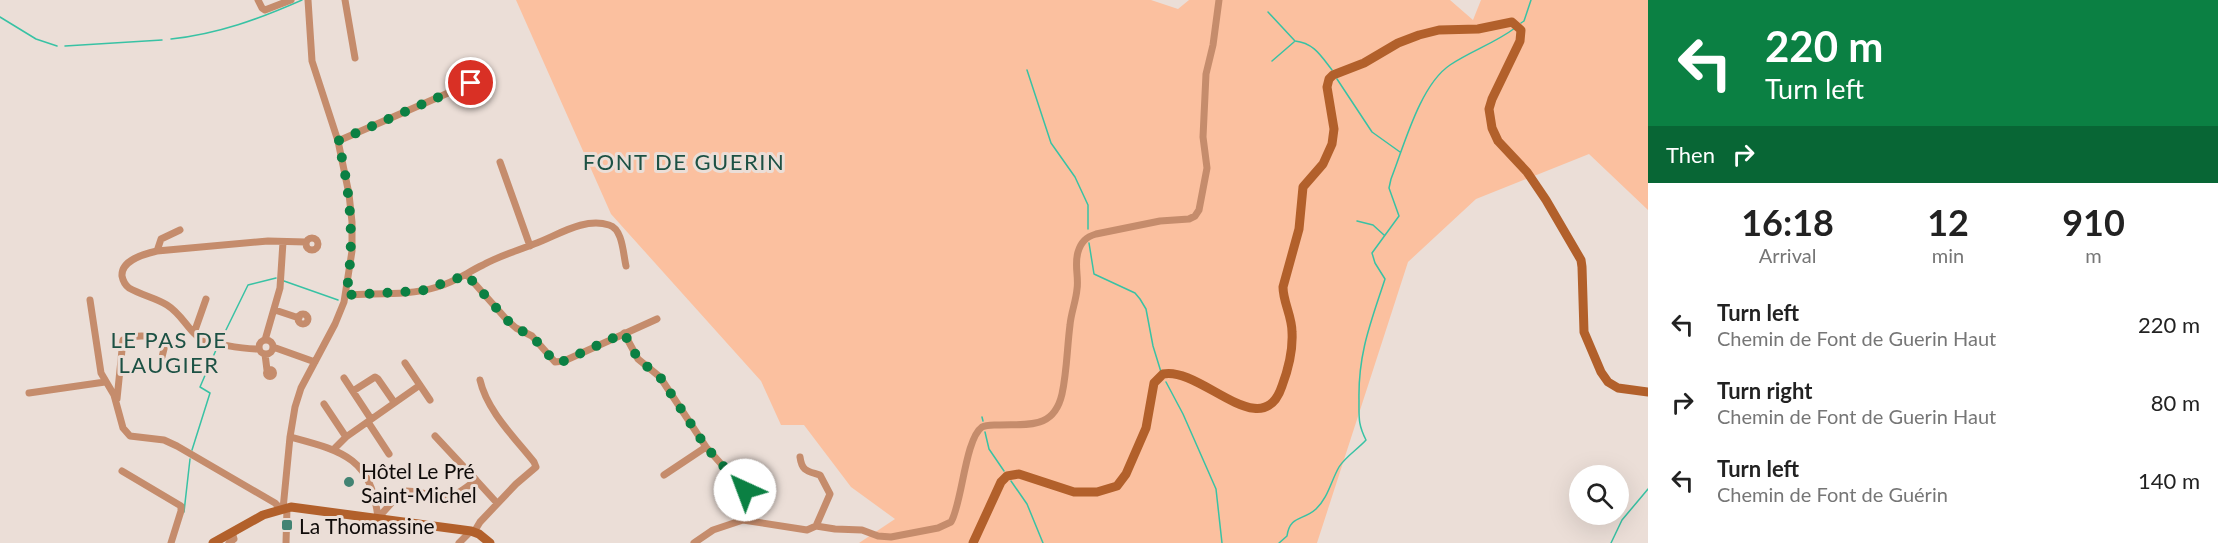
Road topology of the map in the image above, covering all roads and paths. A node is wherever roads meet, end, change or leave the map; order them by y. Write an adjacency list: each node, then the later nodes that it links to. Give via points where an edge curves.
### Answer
1 (258, 0): 2 (street, via 265,10)
2 (291, 0)
3 (345, 0): 6 (street)
4 (1219, 0): 58 (street, via 1206,74 1203,137 1207,168 1203,200 1195,216 1189,219 1096,234 1083,242 1076,264 1077,290 1065,376 1055,412 1039,423 986,426 978,431 962,476 954,517 947,525 891,537)
5 (311, 1): 8 (street, via 312,61)
6 (355, 58)
7 (471, 83): 8 (street)
8 (338, 141): 17 (street, via 352,222)
9 (500, 162): 13 (street)
10 (180, 230): 14 (street, via 161,239)
11 (283, 242): 12 (street); 14 (street); 20 (street)
12 (306, 243)
13 (530, 246): 15 (street, via 579,226 610,225 619,234); 16 (street, via 479,266)
14 (157, 251): 23 (street, via 126,264 122,272 124,283 174,310)
15 (626, 266)
16 (467, 275): 17 (street, via 421,291); 24 (street, via 516,328 534,337 552,362 564,361)
17 (346, 295): 29 (street)
18 (206, 299): 23 (street)
19 (90, 300): 34 (street)
20 (275, 310): 21 (street); 25 (street)
21 (299, 318)
22 (657, 319): 24 (street)
23 (194, 333): 27 (street, via 208,340)
24 (624, 333): 47 (street, via 638,359 660,377)
25 (265, 340): 26 (street); 27 (street, via 260,343)
26 (273, 347): 27 (street, via 269,353); 29 (street)
27 (262, 351): 31 (street)
28 (162, 357): 41 (street, via 162,341 140,335 123,339)
29 (315, 362): 44 (street, via 298,395)
30 (405, 363): 35 (street)
31 (267, 370)
32 (344, 378): 36 (street)
33 (480, 380): 54 (street, via 487,399 536,467)
34 (105, 382): 38 (street); 41 (street)
35 (420, 385): 39 (street); 40 (street)
36 (353, 391): 40 (street, via 375,377); 43 (street)
37 (1648, 392): 68 (street, via 1617,388 1604,378 1584,332 1581,260 1546,200 1492,128 1489,109 1521,36 1518,25 1512,22 1478,29 1440,30 1398,43 1329,79 1332,144 1301,194 1299,229 1283,286 1292,343 1275,402 1263,409 1249,408 1178,375 1163,374 1155,383 1146,428 1120,483 1087,493 1019,474 1007,476)
38 (29, 393)
39 (430, 400)
40 (394, 402): 43 (street)
41 (116, 404): 55 (street, via 128,435 172,443)
42 (324, 404): 46 (street)
43 (370, 420): 46 (street); 49 (street)
44 (290, 436): 48 (street); 55 (street)
45 (435, 436): 53 (street)
46 (346, 437): 48 (street)
47 (706, 447): 52 (street); 57 (street, via 751,501 752,513)
48 (334, 449): 56 (street, via 364,472)
49 (389, 454)
50 (800, 457): 58 (street, via 802,468 820,476 830,494)
51 (122, 471): 61 (street, via 181,506)
52 (664, 475)
53 (476, 480): 54 (street); 56 (street, via 443,500 406,491)
54 (497, 503): 60 (street)
55 (284, 509): 56 (street); 59 (street, via 262,515); 64 (street)
56 (380, 512): 60 (street)
57 (743, 520): 58 (street, via 807,530); 67 (street, via 713,530)
58 (816, 526)
59 (232, 532): 62 (street); 63 (street, via 234,539)
60 (473, 532): 65 (street); 66 (street)
61 (171, 543)
62 (213, 543)
63 (230, 543)
64 (286, 543)
65 (459, 543)
66 (490, 543)
67 (694, 543)
68 (973, 543)

